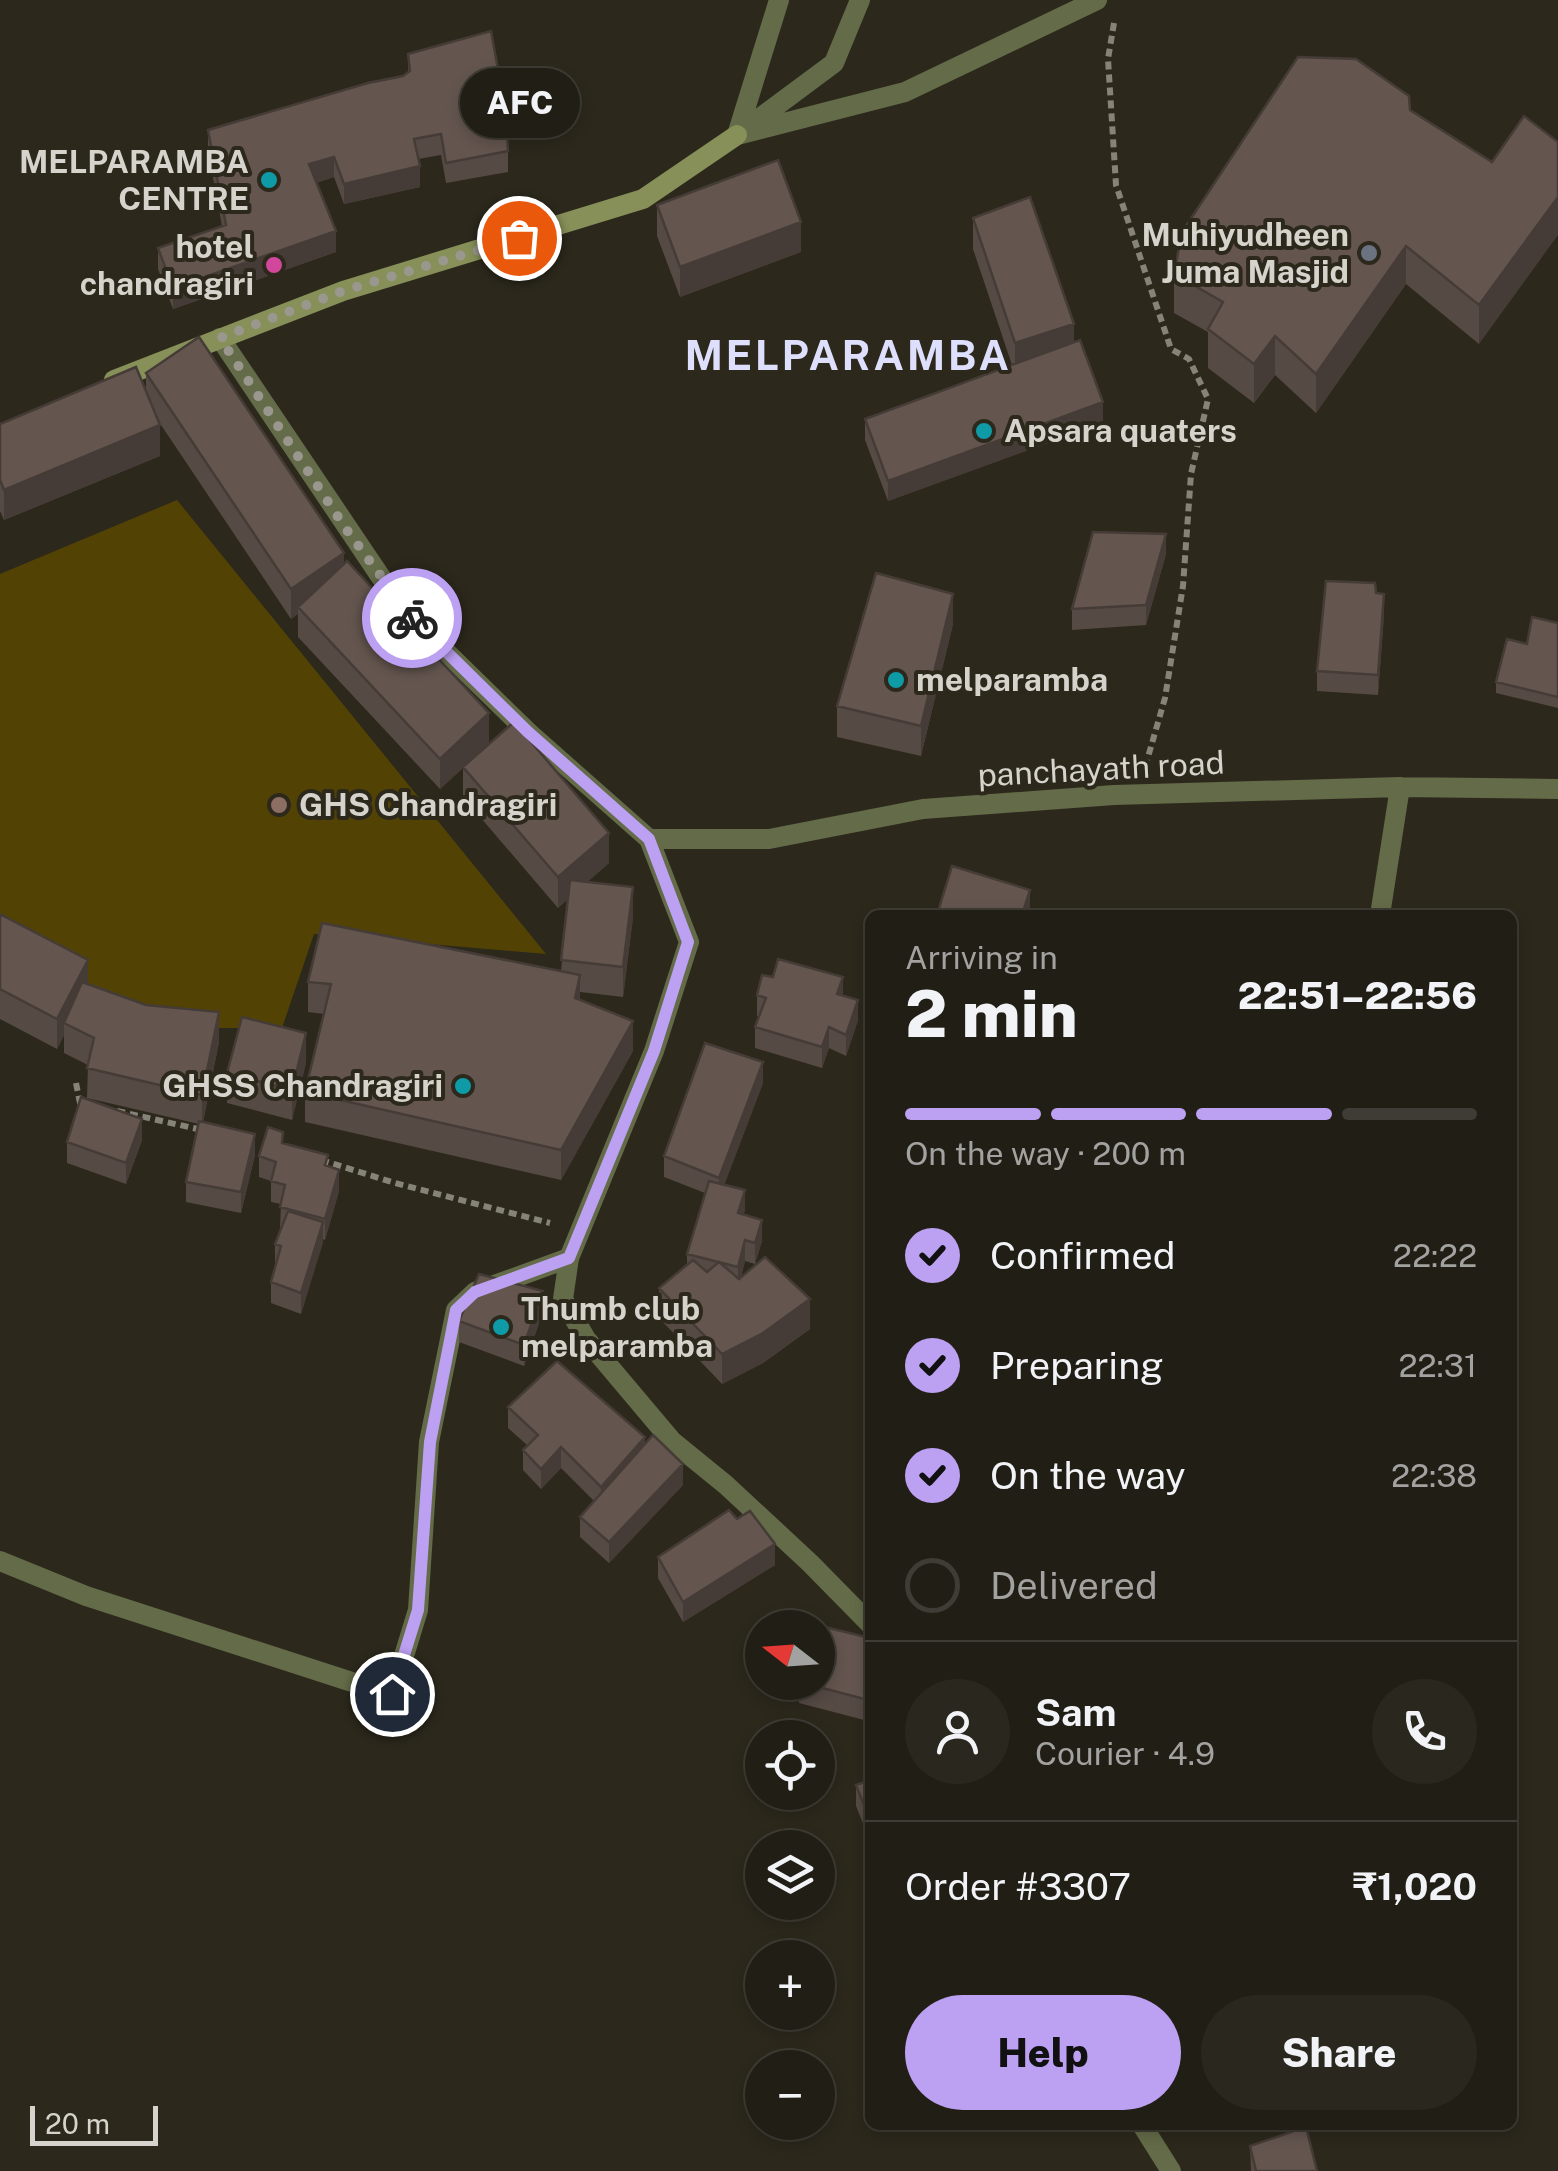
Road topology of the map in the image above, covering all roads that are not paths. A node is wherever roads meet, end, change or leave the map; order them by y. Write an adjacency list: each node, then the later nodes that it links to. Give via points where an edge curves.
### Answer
1 (779, 0): 4 (street)
2 (860, 0): 4 (street, via 834,63)
3 (1097, 0): 4 (street, via 905,92)
4 (738, 135): 5 (main road, via 644,199 343,291)
5 (220, 338): 6 (main road); 9 (street, via 403,610)
6 (91, 389)
7 (1400, 787): 8 (street, panchayath road); 9 (street, panchayath road, via 923,808 770,839); 10 (street)
8 (1558, 788)
9 (649, 839): 11 (street, via 688,942 654,1051)
10 (1381, 910)
11 (569, 1258): 12 (street, via 475,1292 456,1310 430,1442 418,1610 392,1694 86,1596); 13 (street, via 563,1299 586,1339 672,1441)
12 (0, 1561)
13 (865, 1619)
14 (1145, 2130): 15 (street)
15 (1171, 2171)

